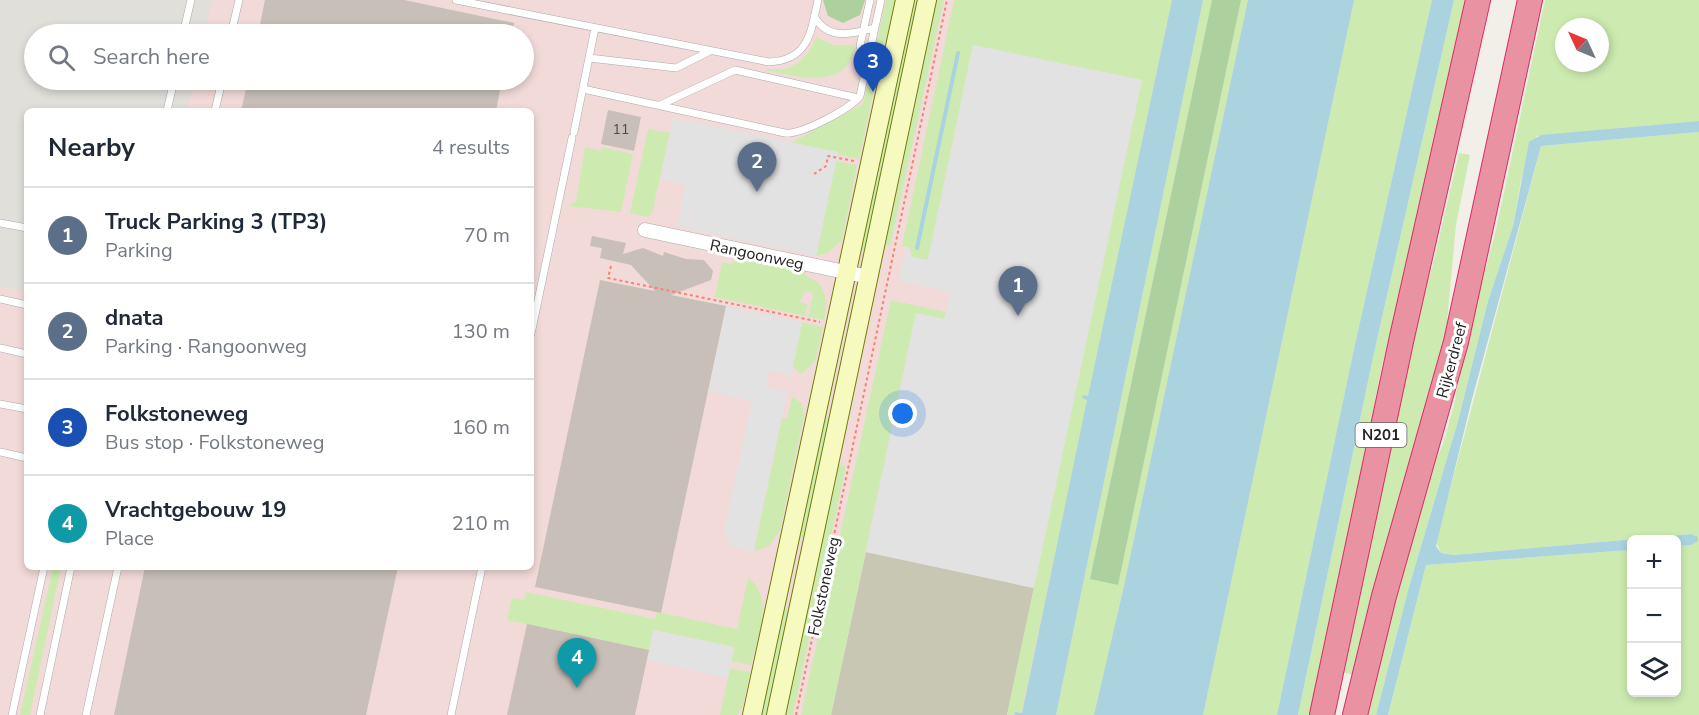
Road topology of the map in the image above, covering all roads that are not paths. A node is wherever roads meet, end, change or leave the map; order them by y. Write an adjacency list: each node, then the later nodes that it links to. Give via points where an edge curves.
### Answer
1 (191, 0): 12 (lane)
2 (238, 0): 13 (lane)
3 (456, 0): 14 (lane)
4 (818, 0): 11 (lane)
5 (870, 0): 16 (lane)
6 (882, 0): 15 (lane)
7 (905, 0): 30 (street, Folkstoneweg)
8 (927, 0): 31 (street, Folkstoneweg)
9 (1478, 0): 53 (highway, N201)
10 (1530, 0): 54 (highway, Rijkerdreef / N201, via 1456,342 1384,596)
11 (814, 16): 16 (lane, via 832,32); 17 (lane, via 805,45 789,58 761,61)
12 (185, 24)
13 (233, 24)
14 (596, 27): 17 (lane); 18 (lane)
15 (875, 28): 16 (lane); 19 (lane)
16 (863, 31): 19 (lane, via 860,46)
17 (710, 51): 18 (lane, via 676,68)
18 (589, 58): 20 (lane)
19 (867, 67): 23 (lane)
20 (583, 89): 24 (lane); 34 (lane)
21 (172, 90): 25 (lane)
22 (220, 90): 26 (lane)
23 (858, 98): 24 (lane, via 734,70); 24 (lane, via 792,133)
24 (660, 105)
25 (168, 108)
26 (216, 108)
27 (0, 223): 28 (lane)
28 (24, 227)
29 (645, 230): 30 (street, Rangoonweg)
30 (845, 272): 31 (street, Rangoonweg); 37 (street, Folkstoneweg, via 834,326)
31 (868, 277): 37 (street, Folkstoneweg)
32 (0, 299): 33 (lane)
33 (24, 304)
34 (534, 320)
35 (0, 348): 36 (lane)
36 (24, 353)
37 (832, 393): 46 (street, Folkstoneweg)
38 (0, 404): 39 (lane)
39 (24, 408)
40 (0, 452): 41 (lane)
41 (24, 457)
42 (43, 570): 47 (lane)
43 (70, 570): 48 (lane)
44 (117, 570): 49 (lane)
45 (481, 570): 50 (lane)
46 (794, 574): 51 (street, Folkstoneweg); 52 (street, Folkstoneweg)
47 (12, 715)
48 (40, 715)
49 (86, 715)
50 (451, 715)
51 (752, 715)
52 (776, 715)
53 (1322, 715)
54 (1355, 715)

